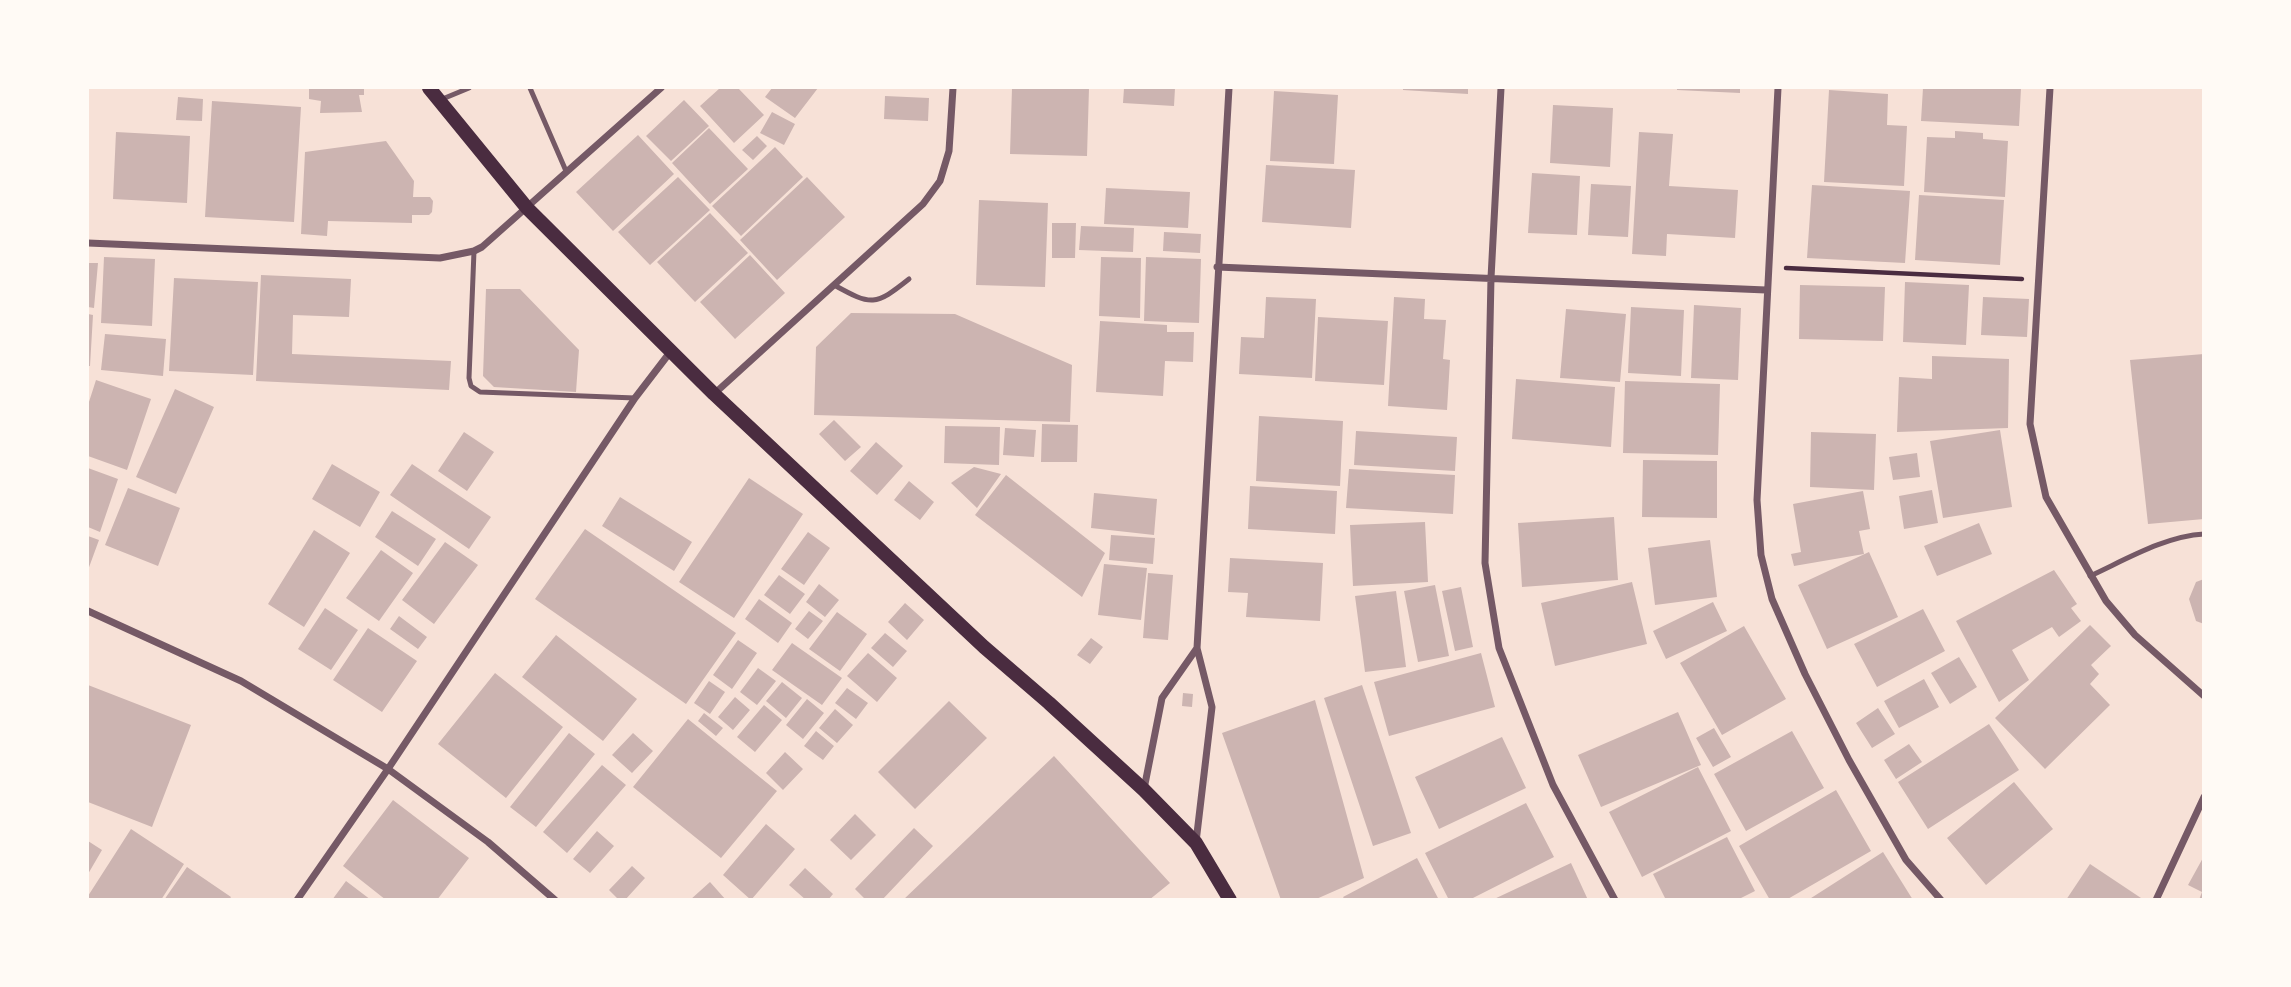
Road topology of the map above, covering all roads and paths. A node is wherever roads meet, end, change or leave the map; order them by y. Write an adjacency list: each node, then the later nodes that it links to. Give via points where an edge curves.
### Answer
1 (429, 88): 10 (main road)
2 (469, 88): 10 (lane)
3 (530, 88): 11 (lane)
4 (661, 88): 11 (street)
5 (953, 88): 20 (street, via 949,150 940,181 923,204)
6 (1229, 88): 15 (street)
7 (1501, 88): 17 (street)
8 (1778, 88): 16 (street)
9 (2050, 88): 19 (street)
10 (439, 100): 12 (main road)
11 (566, 171): 12 (street)
12 (527, 208): 14 (street); 22 (main road)
13 (88, 243): 14 (street, via 440,258)
14 (474, 251): 24 (lane, via 471,386 480,392)
15 (1217, 267): 17 (street); 28 (street)
16 (1768, 267): 19 (path); 21 (street)
17 (1491, 278): 21 (street); 37 (street, via 1485,563 1499,648 1553,785)
18 (909, 279): 20 (lane, via 875,301 859,299)
19 (2039, 280): 26 (street, via 2030,424 2046,497)
20 (834, 285): 23 (street)
21 (1766, 290): 38 (street, via 1757,500 1761,555 1772,599 1849,760 1906,860)
22 (671, 351): 23 (main road); 24 (street)
23 (714, 394): 31 (main road)
24 (635, 398): 30 (street)
25 (2203, 534): 26 (lane, via 2146,550)
26 (2090, 576): 29 (street, via 2135,635)
27 (88, 611): 30 (street, via 242,681)
28 (1197, 649): 31 (street, via 1162,698); 33 (street, via 1212,707)
29 (2203, 696)
30 (388, 769): 34 (street); 35 (street, via 488,842)
31 (1144, 790): 33 (main road)
32 (2203, 797): 39 (street)
33 (1196, 843): 36 (main road)
34 (297, 900)
35 (555, 900)
36 (1230, 900)
37 (1615, 900)
38 (1941, 900)
39 (2156, 900)

